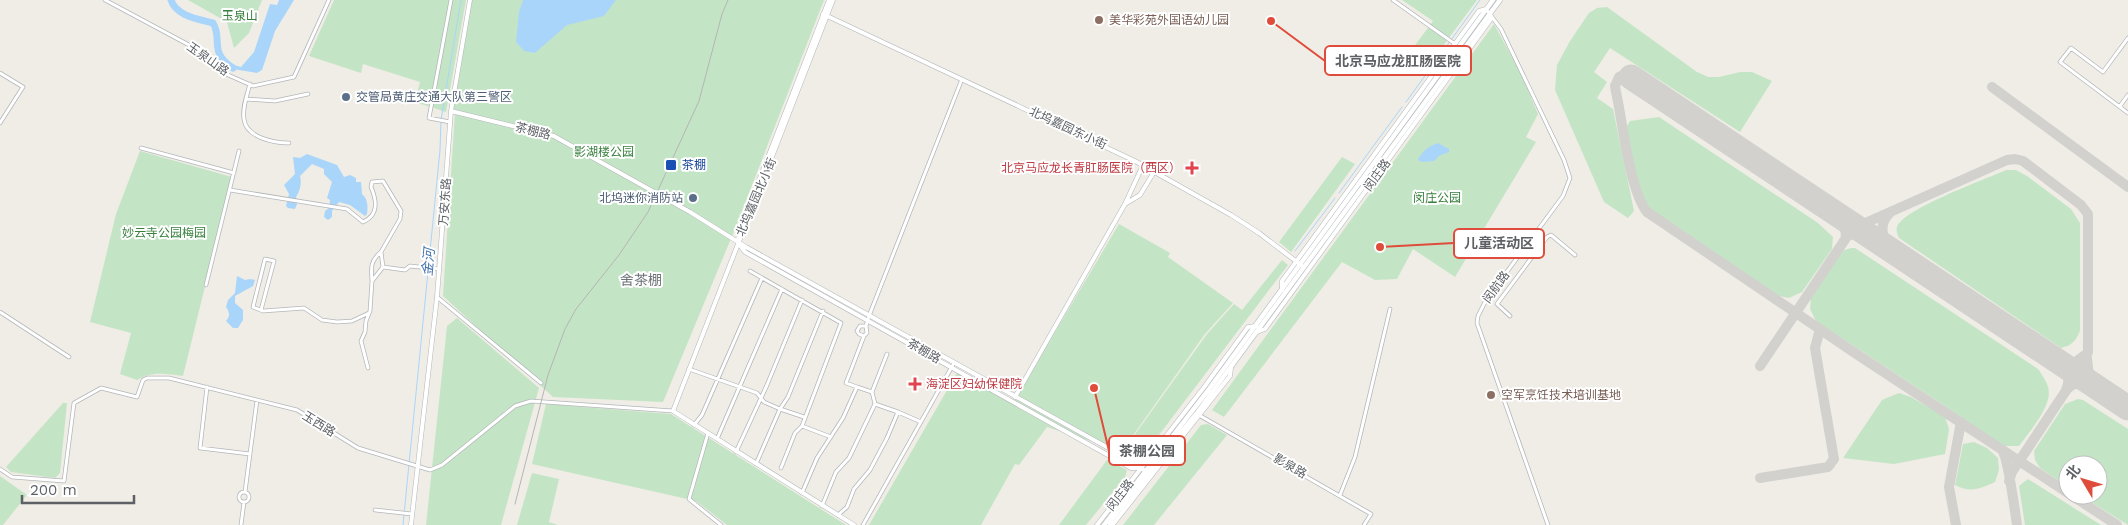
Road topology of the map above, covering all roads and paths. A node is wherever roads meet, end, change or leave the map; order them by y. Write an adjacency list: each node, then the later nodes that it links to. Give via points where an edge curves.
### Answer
1 (105, 0): 17 (street, 玉泉山路, via 189,45 226,74)
2 (329, 0): 17 (street, 玉泉山路, via 294,77 267,84)
3 (451, 0): 24 (street, via 429,118)
4 (470, 0): 22 (street, 万安东路)
5 (829, 0): 12 (street, 北坞嘉园北小街)
6 (833, 0): 12 (street, 北坞嘉园北小街)
7 (1393, 0): 14 (street)
8 (1493, 0): 10 (main road, 闵庄路)
9 (1500, 0): 11 (main road, 闵庄路)
10 (1486, 9): 11 (street, 闵航路); 14 (street, 闵庄路, via 1479,11); 30 (main road, 闵庄路)
11 (1490, 13): 30 (main road, 闵庄路); 107 (street, 闵航路, via 1519,66 1570,178 1564,196 1486,300 1477,323)
12 (825, 15): 16 (street, 北坞嘉园东小街); 35 (street, 北坞嘉园北小街, via 739,232)
13 (2128, 38): 21 (street, via 2103,72 2071,48 2060,62)
14 (1452, 42): 30 (street, 闵庄路)
15 (0, 73): 25 (street, via 23,87)
16 (962, 78): 29 (street, 北坞嘉园东小街); 54 (street)
17 (250, 84): 20 (street)
18 (308, 94): 20 (street, via 275,102)
19 (2128, 96): 21 (street)
20 (246, 99): 26 (street, via 244,120 252,132)
21 (2120, 106): 23 (street)
22 (451, 111): 24 (street, 万安东路); 35 (street, 茶棚路, via 554,136)
23 (2128, 113)
24 (450, 122): 40 (street, 万安东路)
25 (0, 123)
26 (289, 144)
27 (141, 148): 31 (street)
28 (239, 151): 31 (street)
29 (1143, 165): 32 (street, 北坞嘉园东小街); 34 (street)
30 (1372, 170): 38 (main road, 闵庄路); 75 (main road, 闵庄路)
31 (234, 172): 33 (street)
32 (1154, 172): 34 (street, via 1140,195); 38 (street, 北坞嘉园东小街, via 1238,220)
33 (230, 190): 36 (street, via 347,209 363,222 375,212 372,182 383,181 401,210 400,219); 44 (street)
34 (1125, 204): 69 (street)
35 (738, 242): 54 (street, 茶棚路, via 745,252); 61 (street, 北坞嘉园北小街)
36 (381, 252): 39 (street); 43 (street, via 371,267)
37 (1575, 255): 53 (street, via 1552,235 1548,238 1497,304)
38 (1299, 263): 89 (main road, 闵庄路, via 1256,326)
39 (383, 267): 40 (street); 43 (street)
40 (439, 269): 46 (street, 万安东路)
41 (750, 271): 42 (street)
42 (762, 278): 45 (street); 62 (street)
43 (372, 281): 52 (street)
44 (206, 285)
45 (782, 289): 47 (street); 64 (street)
46 (437, 297): 63 (street); 86 (street, 万安东路)
47 (802, 300): 50 (street); 68 (street)
48 (1390, 309): 92 (street, via 1355,457)
49 (260, 310): 49 (street, via 252,307 265,259 274,261); 52 (street, via 304,308 322,320 337,322 352,321)
50 (823, 311): 72 (street, via 788,397); 76 (street, via 842,323)
51 (0, 312): 58 (street)
52 (369, 312): 60 (street, via 361,341)
53 (1510, 316)
54 (869, 318): 55 (street); 59 (street, 茶棚路)
55 (866, 326): 56 (street, via 868,330); 56 (street, via 860,326 857,331)
56 (864, 336): 66 (street, via 846,383)
57 (887, 354): 67 (street)
58 (69, 357)
59 (953, 365): 69 (street, 茶棚路); 77 (street)
60 (368, 368)
61 (689, 369): 62 (street); 73 (street, 北坞嘉园北小街)
62 (718, 378): 64 (street); 78 (street, via 702,415)
63 (541, 383)
64 (740, 386): 68 (street); 82 (street)
65 (206, 387): 70 (street, 玉西路); 84 (street, via 200,448); 88 (street, 玉西路, via 169,378 147,378 143,380 138,398 101,388 94,390 74,403 64,482 12,477)
66 (857, 387): 67 (street); 81 (street)
67 (872, 392): 71 (street)
68 (761, 398): 72 (street); 83 (street)
69 (1014, 399): 89 (street, 茶棚路, via 1132,468)
70 (257, 400): 84 (street); 86 (street, 玉西路, via 297,410 358,448)
71 (876, 404): 74 (street); 94 (street, via 849,458 836,472)
72 (780, 409): 76 (street); 85 (street)
73 (673, 411): 78 (street); 86 (street, 玉西路, via 531,401 515,406 442,465 430,470)
74 (898, 412): 77 (street); 97 (street, via 870,470 854,488 847,507)
75 (1199, 414): 89 (main road, 闵庄路); 92 (street, 影泉路); 98 (street, 闵庄路)
76 (804, 417): 79 (street)
77 (921, 422): 103 (street)
78 (694, 425): 80 (street)
79 (802, 426): 81 (street); 87 (street, via 795,433)
80 (708, 433): 82 (street); 101 (street, via 689,499)
81 (831, 437): 91 (street, via 817,458)
82 (717, 439): 83 (street)
83 (736, 452): 85 (street)
84 (250, 454): 90 (street)
85 (756, 464): 91 (street)
86 (418, 468): 96 (street, 万安东路)
87 (781, 468)
88 (0, 469)
89 (1145, 471): 98 (main road, 闵庄路, via 1111,520); 104 (street, 闵庄路); 105 (main road, 闵庄路)
90 (245, 492): 93 (street, via 249,497); 93 (street, via 241,492 239,497)
91 (802, 493): 94 (street)
92 (1340, 495): 106 (street, 影泉路, via 1371,514)
93 (244, 502): 99 (street)
94 (822, 506): 97 (street)
95 (375, 510): 96 (street)
96 (412, 514): 100 (street, 万安东路)
97 (838, 515): 102 (street)
98 (1112, 524)
99 (241, 525)
100 (411, 525)
101 (721, 525)
102 (854, 525)
103 (863, 525)
104 (1097, 525)
105 (1104, 525)
106 (1364, 525)
107 (1548, 525)

